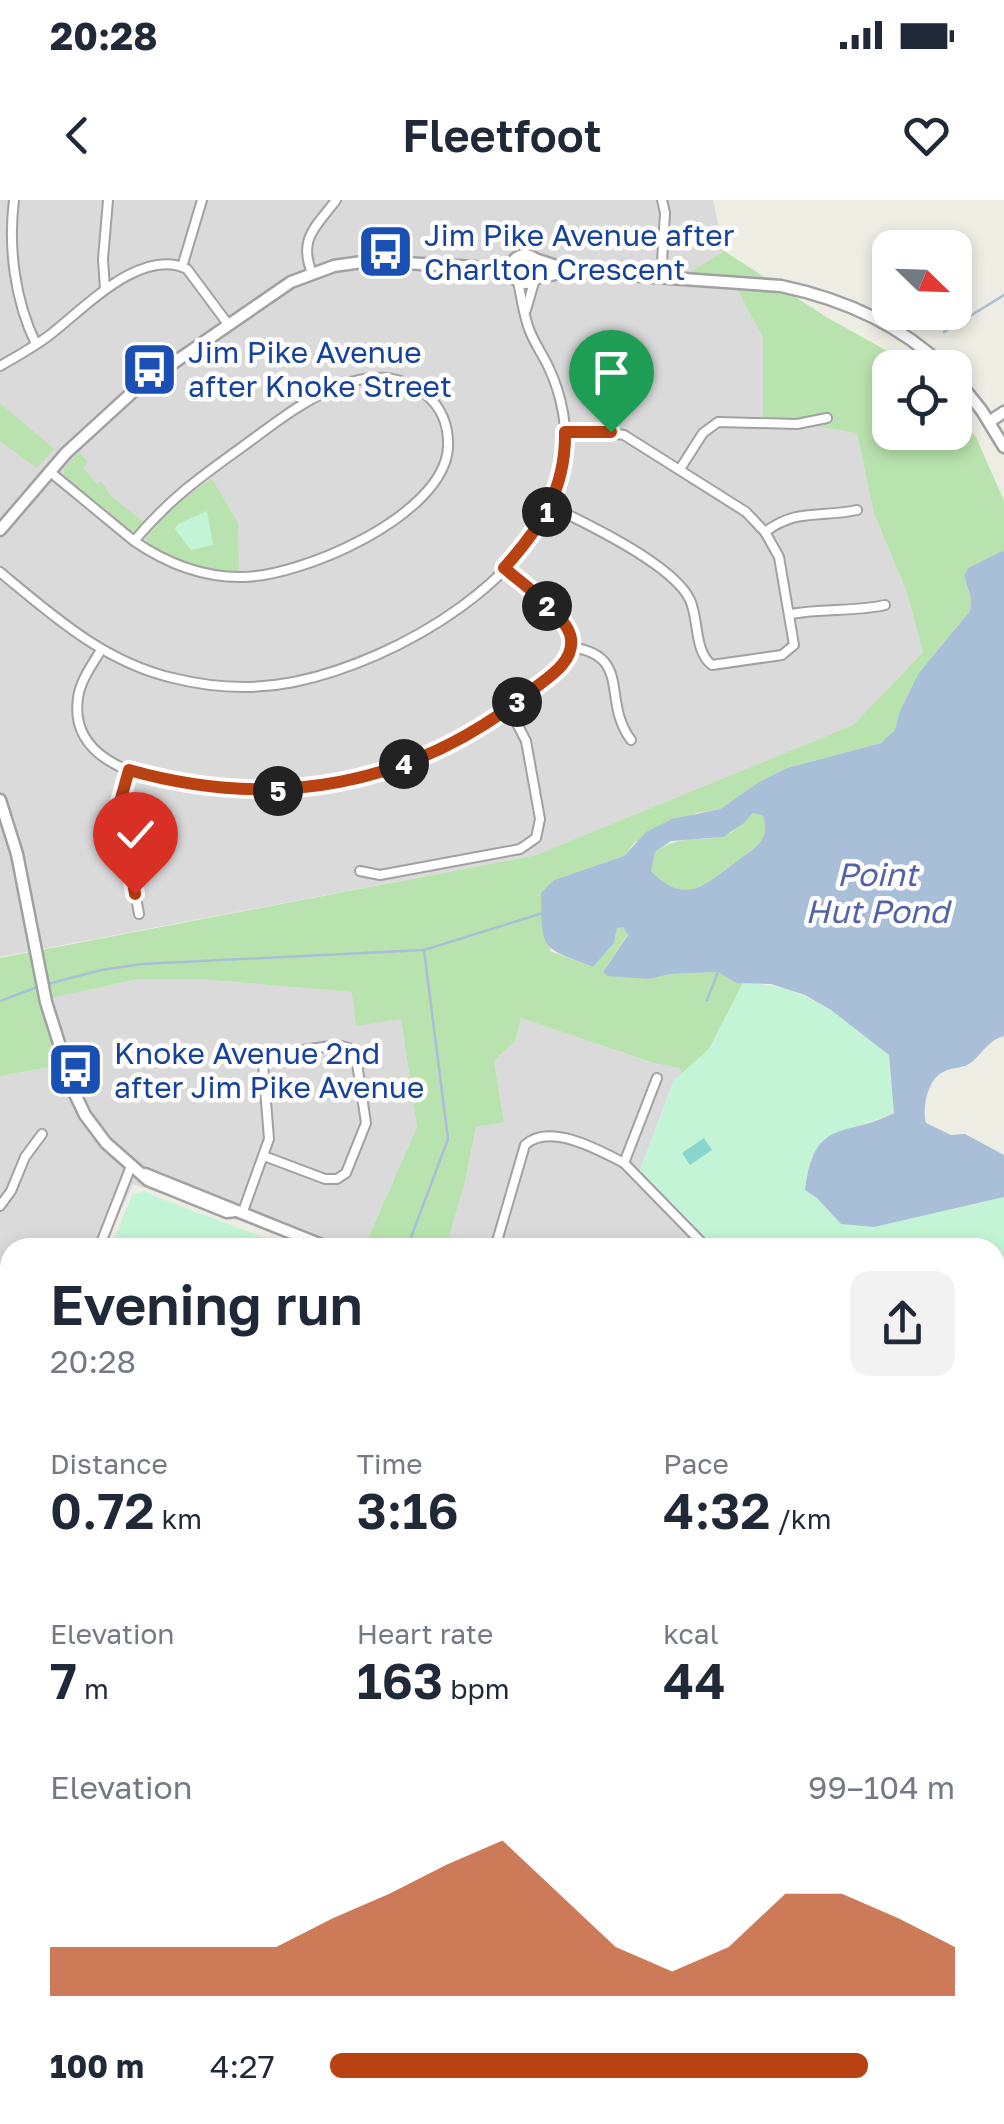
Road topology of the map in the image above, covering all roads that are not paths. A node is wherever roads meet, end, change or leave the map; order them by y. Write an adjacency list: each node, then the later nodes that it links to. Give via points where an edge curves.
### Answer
1 (14, 200): 18 (street, via 12,251)
2 (108, 200): 15 (street)
3 (202, 200): 8 (street)
4 (336, 200): 11 (street, via 306,243)
5 (662, 200): 13 (street)
6 (535, 259): 7 (street); 10 (street); 12 (street)
7 (513, 262): 9 (street); 14 (street)
8 (182, 267): 15 (street, via 156,265); 17 (street, via 196,276)
9 (483, 268): 11 (street, via 369,261); 14 (street)
10 (571, 271): 12 (street); 13 (street)
11 (312, 273): 17 (street)
12 (536, 278): 14 (street); 16 (street)
13 (661, 278): 19 (street, via 781,286 840,302)
14 (516, 280): 16 (street)
15 (105, 289): 18 (street)
16 (525, 314): 25 (street, via 558,389)
17 (228, 324): 28 (street, via 137,388)
18 (36, 344): 20 (street)
19 (922, 350)
20 (0, 366)
21 (972, 400): 24 (street)
22 (1004, 412): 24 (street)
23 (827, 418): 27 (street, via 718,422 703,432)
24 (989, 422): 26 (street)
25 (565, 432): 27 (street, via 624,435); 29 (street, via 562,474)
26 (1004, 447)
27 (680, 469): 32 (street)
28 (50, 471): 31 (street); 33 (street)
29 (550, 506): 34 (street); 37 (street, via 673,577 691,602 703,657 712,664 790,651)
30 (857, 510): 32 (street, via 796,515)
31 (0, 530)
32 (765, 532): 37 (street, via 779,557)
33 (134, 541): 33 (street, via 173,496 323,392 403,380 432,399 444,420 448,452 434,482 383,527 312,562 270,575 223,576 188,569)
34 (504, 568): 38 (street, via 561,618); 39 (street, via 415,636 292,682 203,684)
35 (0, 572): 39 (street)
36 (885, 605): 37 (street)
37 (791, 614)
38 (571, 647): 40 (street, via 561,667); 41 (street, via 599,654 608,664 619,720)
39 (101, 650): 42 (street, via 80,687 78,714 100,754)
40 (509, 708): 42 (street, via 426,755 326,786 237,791); 44 (street, via 526,741 540,819 536,838 520,849 380,875)
41 (631, 740)
42 (129, 770): 45 (street, via 120,802)
43 (0, 800): 50 (street, via 46,1002 75,1094 106,1143)
44 (360, 871)
45 (139, 914)
46 (657, 1078): 49 (street)
47 (42, 1134): 51 (street)
48 (264, 1156): 48 (street, via 270,1124 263,1064 276,1054 337,1045 353,1051 366,1123 346,1173 325,1179); 52 (street)
49 (624, 1164): 55 (street, via 554,1136 531,1139); 56 (street)
50 (132, 1166): 52 (street); 53 (street)
51 (0, 1206)
52 (239, 1212): 54 (street)
53 (103, 1238)
54 (304, 1238)
55 (497, 1238)
56 (697, 1238)

